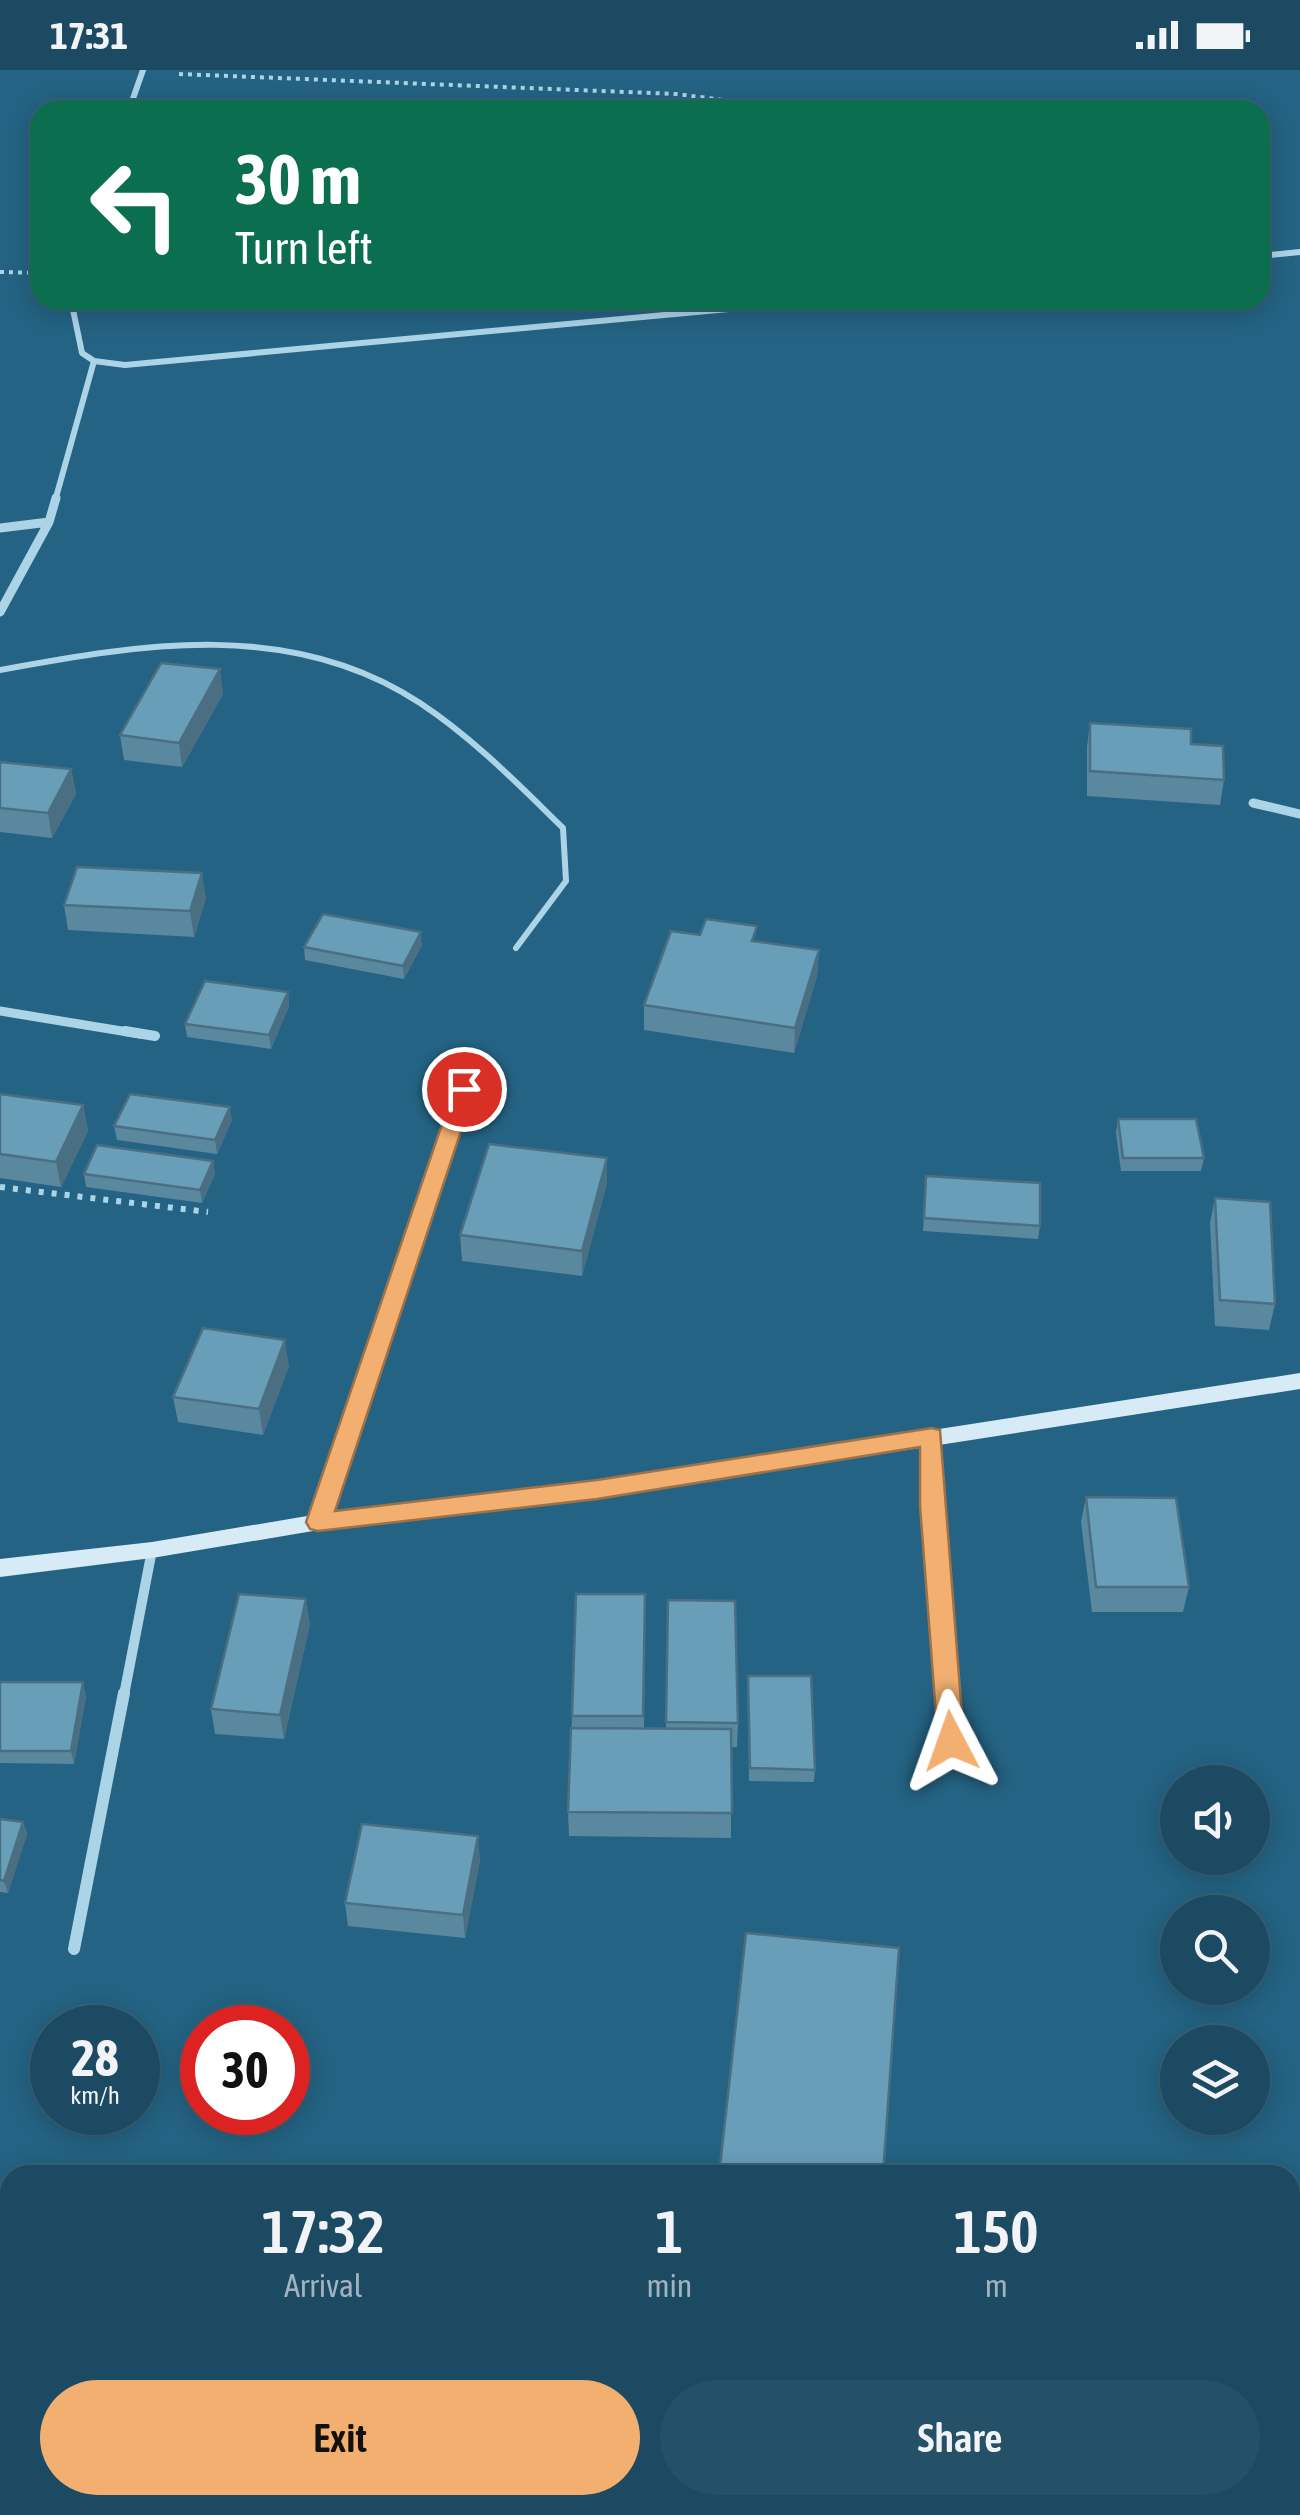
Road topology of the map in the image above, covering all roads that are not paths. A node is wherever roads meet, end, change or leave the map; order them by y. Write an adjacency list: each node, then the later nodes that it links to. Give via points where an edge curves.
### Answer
1 (143, 71): 2 (street)
2 (133, 100)
3 (1300, 252): 4 (street)
4 (1270, 255)
5 (73, 310): 7 (street, via 78,346)
6 (723, 310): 7 (street, via 236,357)
7 (94, 361): 8 (street)
8 (49, 522): 9 (street); 10 (street)
9 (0, 528)
10 (0, 612)
11 (0, 670): 14 (lane, via 80,655 212,644 303,652 396,689 487,755 564,828 566,881)
12 (1253, 803): 13 (street)
13 (1300, 814)
14 (516, 948)
15 (0, 1012): 16 (street)
16 (154, 1036)
17 (464, 1089): 20 (street)
18 (1300, 1381): 19 (street)
19 (932, 1436): 20 (street, via 597,1490); 23 (street)
20 (318, 1522): 21 (street)
21 (152, 1550): 22 (street); 24 (street)
22 (0, 1568)
23 (951, 1741)
24 (74, 1949)

